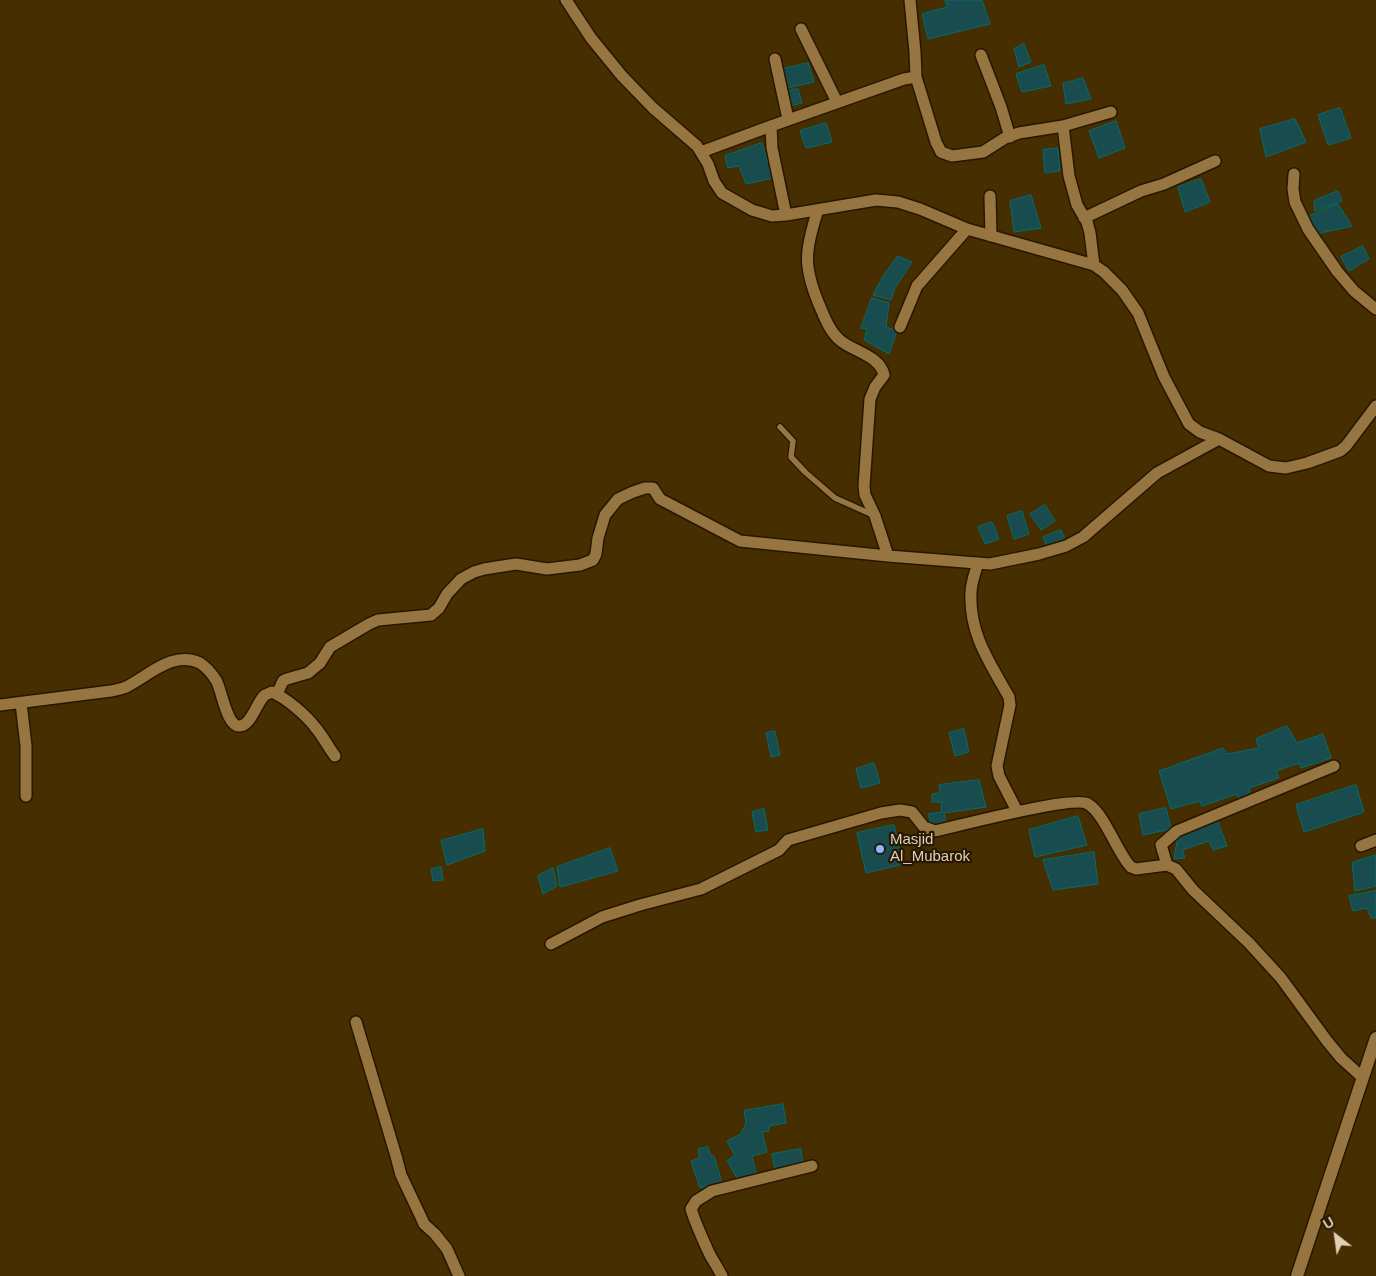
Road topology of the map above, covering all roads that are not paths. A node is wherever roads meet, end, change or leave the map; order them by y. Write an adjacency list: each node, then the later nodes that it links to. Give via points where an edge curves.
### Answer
1 (566, 0): 13 (street, via 622,76)
2 (910, 0): 6 (street)
3 (801, 28): 7 (street)
4 (981, 55): 12 (street)
5 (775, 59): 9 (street)
6 (916, 77): 7 (street); 12 (street, via 942,152 952,156 983,152)
7 (837, 102): 9 (street)
8 (1112, 112): 11 (street)
9 (788, 119): 10 (street)
10 (771, 126): 13 (street); 18 (street, via 772,148)
11 (1064, 126): 12 (street); 19 (street, via 1069,176)
12 (1010, 136)
13 (701, 152): 18 (street, via 714,181 728,198 752,210)
14 (1215, 162): 19 (street)
15 (1294, 174): 23 (street, via 1295,202 1308,229 1336,271)
16 (990, 196): 21 (street)
17 (818, 210): 18 (street); 20 (street, via 876,200 898,202); 28 (street, via 808,247 807,272 814,294 833,334 880,364 884,375 870,399 868,414 864,495)
18 (786, 216)
19 (1084, 218): 22 (street, via 1090,233)
20 (967, 230): 21 (street); 24 (street, via 917,286)
21 (991, 236): 22 (street)
22 (1094, 265): 27 (street, via 1122,290 1138,313 1164,377 1189,424)
23 (1376, 309)
24 (900, 327)
25 (1376, 406): 27 (street, via 1353,440 1340,451 1286,468 1269,466)
26 (780, 427): 28 (lane, via 793,441 791,457 804,472 835,498)
27 (1219, 439): 30 (street, via 1158,473 1083,537 1066,546 990,564)
28 (875, 516): 29 (street)
29 (888, 556): 30 (street); 31 (street, via 740,541 660,499 653,488 645,488 618,499 605,515 593,560 547,569 516,564 474,572 461,579 431,615 378,620 369,624 330,647 313,670 283,682)
30 (978, 563): 37 (street, via 971,591 971,612 980,646 1009,697 997,766)
31 (277, 694): 32 (street, via 264,695 253,715 244,725 238,726 227,714 217,681 209,671 199,663 184,660 169,662 126,687 111,691); 34 (street, via 305,716)
32 (21, 702): 33 (street); 36 (street, via 26,746)
33 (0, 705)
34 (335, 756)
35 (1334, 766): 40 (street, via 1177,831 1161,845)
36 (26, 796)
37 (1017, 811): 40 (street, via 1085,802 1094,810 1131,867); 41 (street, via 935,831 924,827 912,812 900,810 807,833 788,840 779,850 701,889 602,917)
38 (1376, 840): 39 (street)
39 (1361, 846)
40 (1167, 865): 44 (street, via 1176,869 1249,942 1281,978 1341,1058)
41 (551, 944)
42 (356, 1022): 46 (street, via 401,1175 424,1224 446,1249)
43 (1376, 1038): 44 (street)
44 (1362, 1077): 48 (street)
45 (812, 1166): 47 (street, via 712,1191 696,1201 692,1209 694,1220)
46 (459, 1276)
47 (722, 1276)
48 (1297, 1276)

